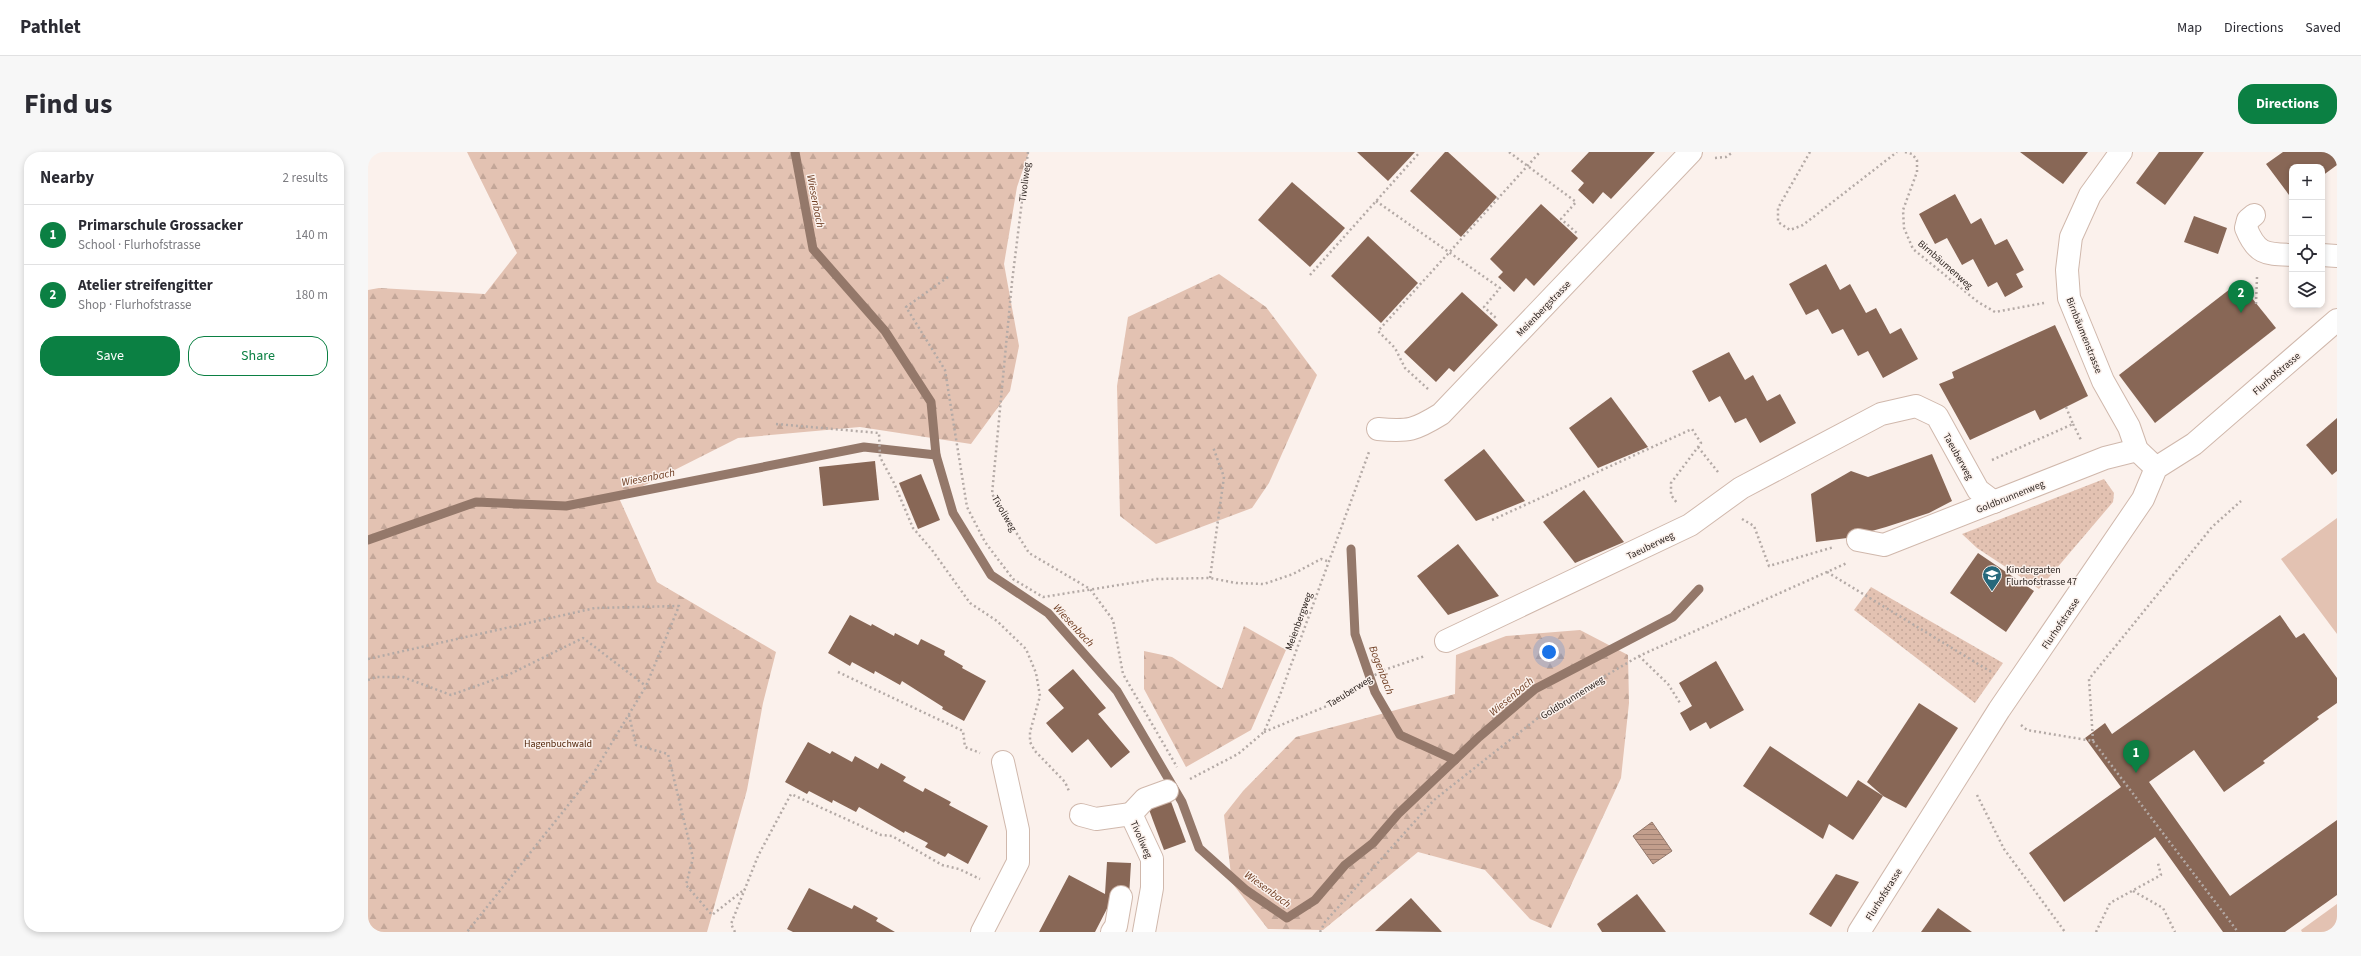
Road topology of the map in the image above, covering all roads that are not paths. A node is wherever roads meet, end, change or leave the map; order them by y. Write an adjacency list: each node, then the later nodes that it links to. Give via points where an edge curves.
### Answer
1 (1691, 152): 8 (street, Meienbergstrasse, via 1441,414 1425,424 1404,431)
2 (2121, 152): 9 (street, Birnbäumenstrasse, via 2090,195 2071,237 2067,270 2069,298 2103,381 2129,427)
3 (2254, 215): 4 (street, via 2248,220 2246,228 2256,245 2266,254)
4 (2289, 255)
5 (2325, 255): 6 (street)
6 (2337, 256)
7 (2337, 320): 10 (street, Flurhofstrasse, via 2194,444)
8 (1378, 428)
9 (2137, 450): 10 (street, Birnbäumenstrasse); 11 (street, Goldbrunnenweg, via 2105,458)
10 (2156, 468): 22 (street, Flurhofstrasse, via 2143,499 1963,766)
11 (1994, 502): 12 (street, Goldbrunnenweg, via 1884,545); 13 (street, Taeuberweg, via 1978,490 1937,416 1916,406 1881,414 1741,488 1690,525)
12 (1858, 540)
13 (1446, 641)
14 (1003, 762): 19 (street, via 1018,830 1018,862)
15 (1166, 791): 16 (street, Tivoliweg, via 1145,799)
16 (1131, 814): 17 (street, via 1096,819); 21 (street, Tivoliweg, via 1152,859 1152,888)
17 (1081, 815)
18 (1121, 897): 20 (street, via 1116,926)
19 (982, 932)
20 (1112, 932)
21 (1144, 932)
22 (1859, 932)

